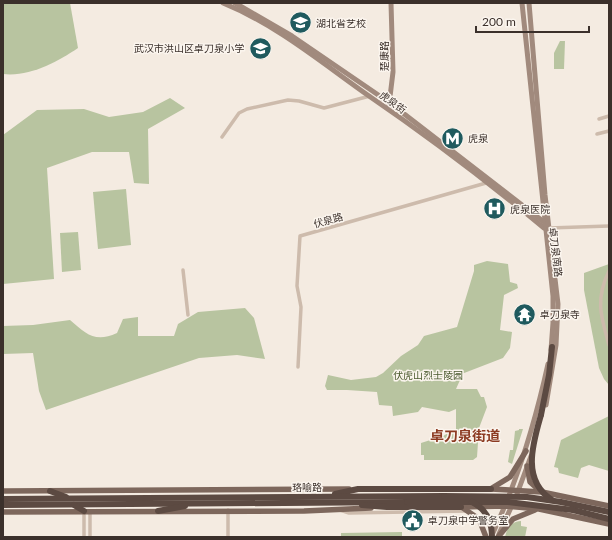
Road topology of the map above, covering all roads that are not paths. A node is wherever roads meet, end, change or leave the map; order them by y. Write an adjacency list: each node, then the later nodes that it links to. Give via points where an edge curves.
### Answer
1 (223, 3): 6 (main road, 虎泉街, via 291,40)
2 (235, 3): 7 (main road, 虎泉街, via 292,36)
3 (391, 3): 7 (main road, 楚康路, via 393,72)
4 (522, 3): 14 (main road, 卓刀泉南路)
5 (529, 3): 16 (main road, 卓刀泉南路)
6 (370, 96): 7 (main road, 虎泉街); 12 (street, via 324,108 288,100 247,109 239,113)
7 (389, 106): 13 (main road, 虎泉街); 15 (main road, 虎泉街)
8 (609, 116): 9 (street)
9 (599, 119)
10 (609, 131): 11 (street)
11 (597, 134)
12 (222, 137)
13 (486, 183): 16 (main road, 虎泉街); 23 (street, 伏泉路, via 300,236 297,286 301,307)
14 (542, 209): 15 (main road); 16 (main road, 卓刀泉南路)
15 (530, 210): 16 (main road, 虎泉街)
16 (546, 226): 17 (street); 22 (main road, 卓刀泉南路, via 553,296); 25 (main road, 卓刀泉南路, via 557,286 558,334 548,395)
17 (609, 226)
18 (183, 270): 20 (street)
19 (609, 272): 21 (street, via 600,299)
20 (188, 315)
21 (609, 345)
22 (552, 347): 24 (main road, 卓刀泉南路); 49 (highway, bridge, via 549,375 532,451 534,475 538,486 550,499)
23 (298, 367)
24 (526, 451): 28 (main road, via 508,480); 29 (main road, 卓刀泉南路)
25 (528, 466): 29 (main road, 卓刀泉南路); 32 (main road, via 531,484)
26 (358, 489): 27 (highway); 31 (main road); 37 (highway)
27 (476, 489): 28 (highway); 46 (main road, via 480,500)
28 (490, 489): 29 (main road)
29 (516, 490): 32 (main road); 41 (main road, 卓刀泉南路, via 515,498); 41 (main road, 卓刀泉南路, via 509,498)
30 (3, 491): 31 (main road)
31 (50, 491): 35 (highway)
32 (542, 492): 34 (main road)
33 (444, 496): 37 (highway, 珞喻路, via 352,496); 53 (highway, 珞喻路, bridge, via 527,497); 61 (highway, bridge, via 470,501 481,508 490,522)
34 (569, 497): 42 (main road); 54 (main road, via 564,504)
35 (70, 498): 36 (highway, 珞喻路); 37 (highway, 珞喻路)
36 (3, 499)
37 (322, 499): 38 (highway, 珞喻路); 43 (highway); 49 (highway, 珞喻路, bridge, via 508,502)
38 (200, 503): 39 (highway, 珞喻路); 51 (highway)
39 (73, 504): 40 (highway, 珞喻路); 50 (highway)
40 (3, 505)
41 (509, 506): 46 (main road); 47 (main road); 61 (main road); 62 (main road)
42 (609, 506)
43 (387, 507): 44 (highway); 45 (main road)
44 (461, 507): 46 (main road)
45 (337, 509): 46 (street, via 349,513); 48 (main road)
46 (472, 509): 60 (main road, via 482,522)
47 (538, 509): 54 (main road); 62 (main road, via 516,517)
48 (228, 510): 51 (main road); 59 (street)
49 (573, 510): 55 (highway, 珞喻路)
50 (87, 511): 51 (main road); 52 (main road); 57 (street); 58 (street)
51 (158, 511)
52 (3, 512)
53 (609, 512)
54 (567, 514): 56 (main road)
55 (609, 518)
56 (609, 524)
57 (84, 537)
58 (90, 537)
59 (228, 537)
60 (486, 537)
61 (492, 537)
62 (498, 537)

